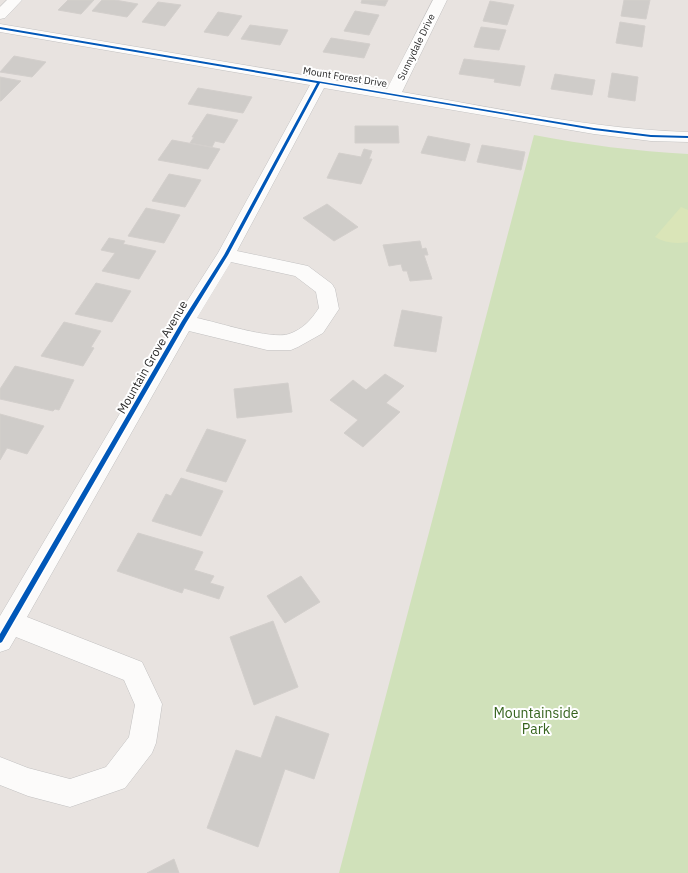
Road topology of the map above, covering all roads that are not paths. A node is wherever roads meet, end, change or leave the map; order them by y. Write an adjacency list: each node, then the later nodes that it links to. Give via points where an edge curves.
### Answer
1 (15, 0): 3 (street)
2 (440, 0): 6 (street, Sunnydale Drive)
3 (0, 15)
4 (0, 28): 5 (street, Mount Forest Drive)
5 (319, 82): 6 (street, Mount Forest Drive); 8 (street, Mountain Grove Avenue)
6 (393, 93): 7 (street, Mount Forest Drive, via 606,131)
7 (688, 137)
8 (226, 255): 9 (street, Mountain Grove Avenue); 9 (street, Mountain Grove Avenue, via 301,271 325,288 329,308 316,328 291,342 267,342)
9 (184, 322): 10 (street, Mountain Grove Avenue)
10 (6, 632): 11 (street, Mountain Grove Avenue, via 133,671 149,704 142,743 115,778 70,793 28,782)
11 (0, 771)

